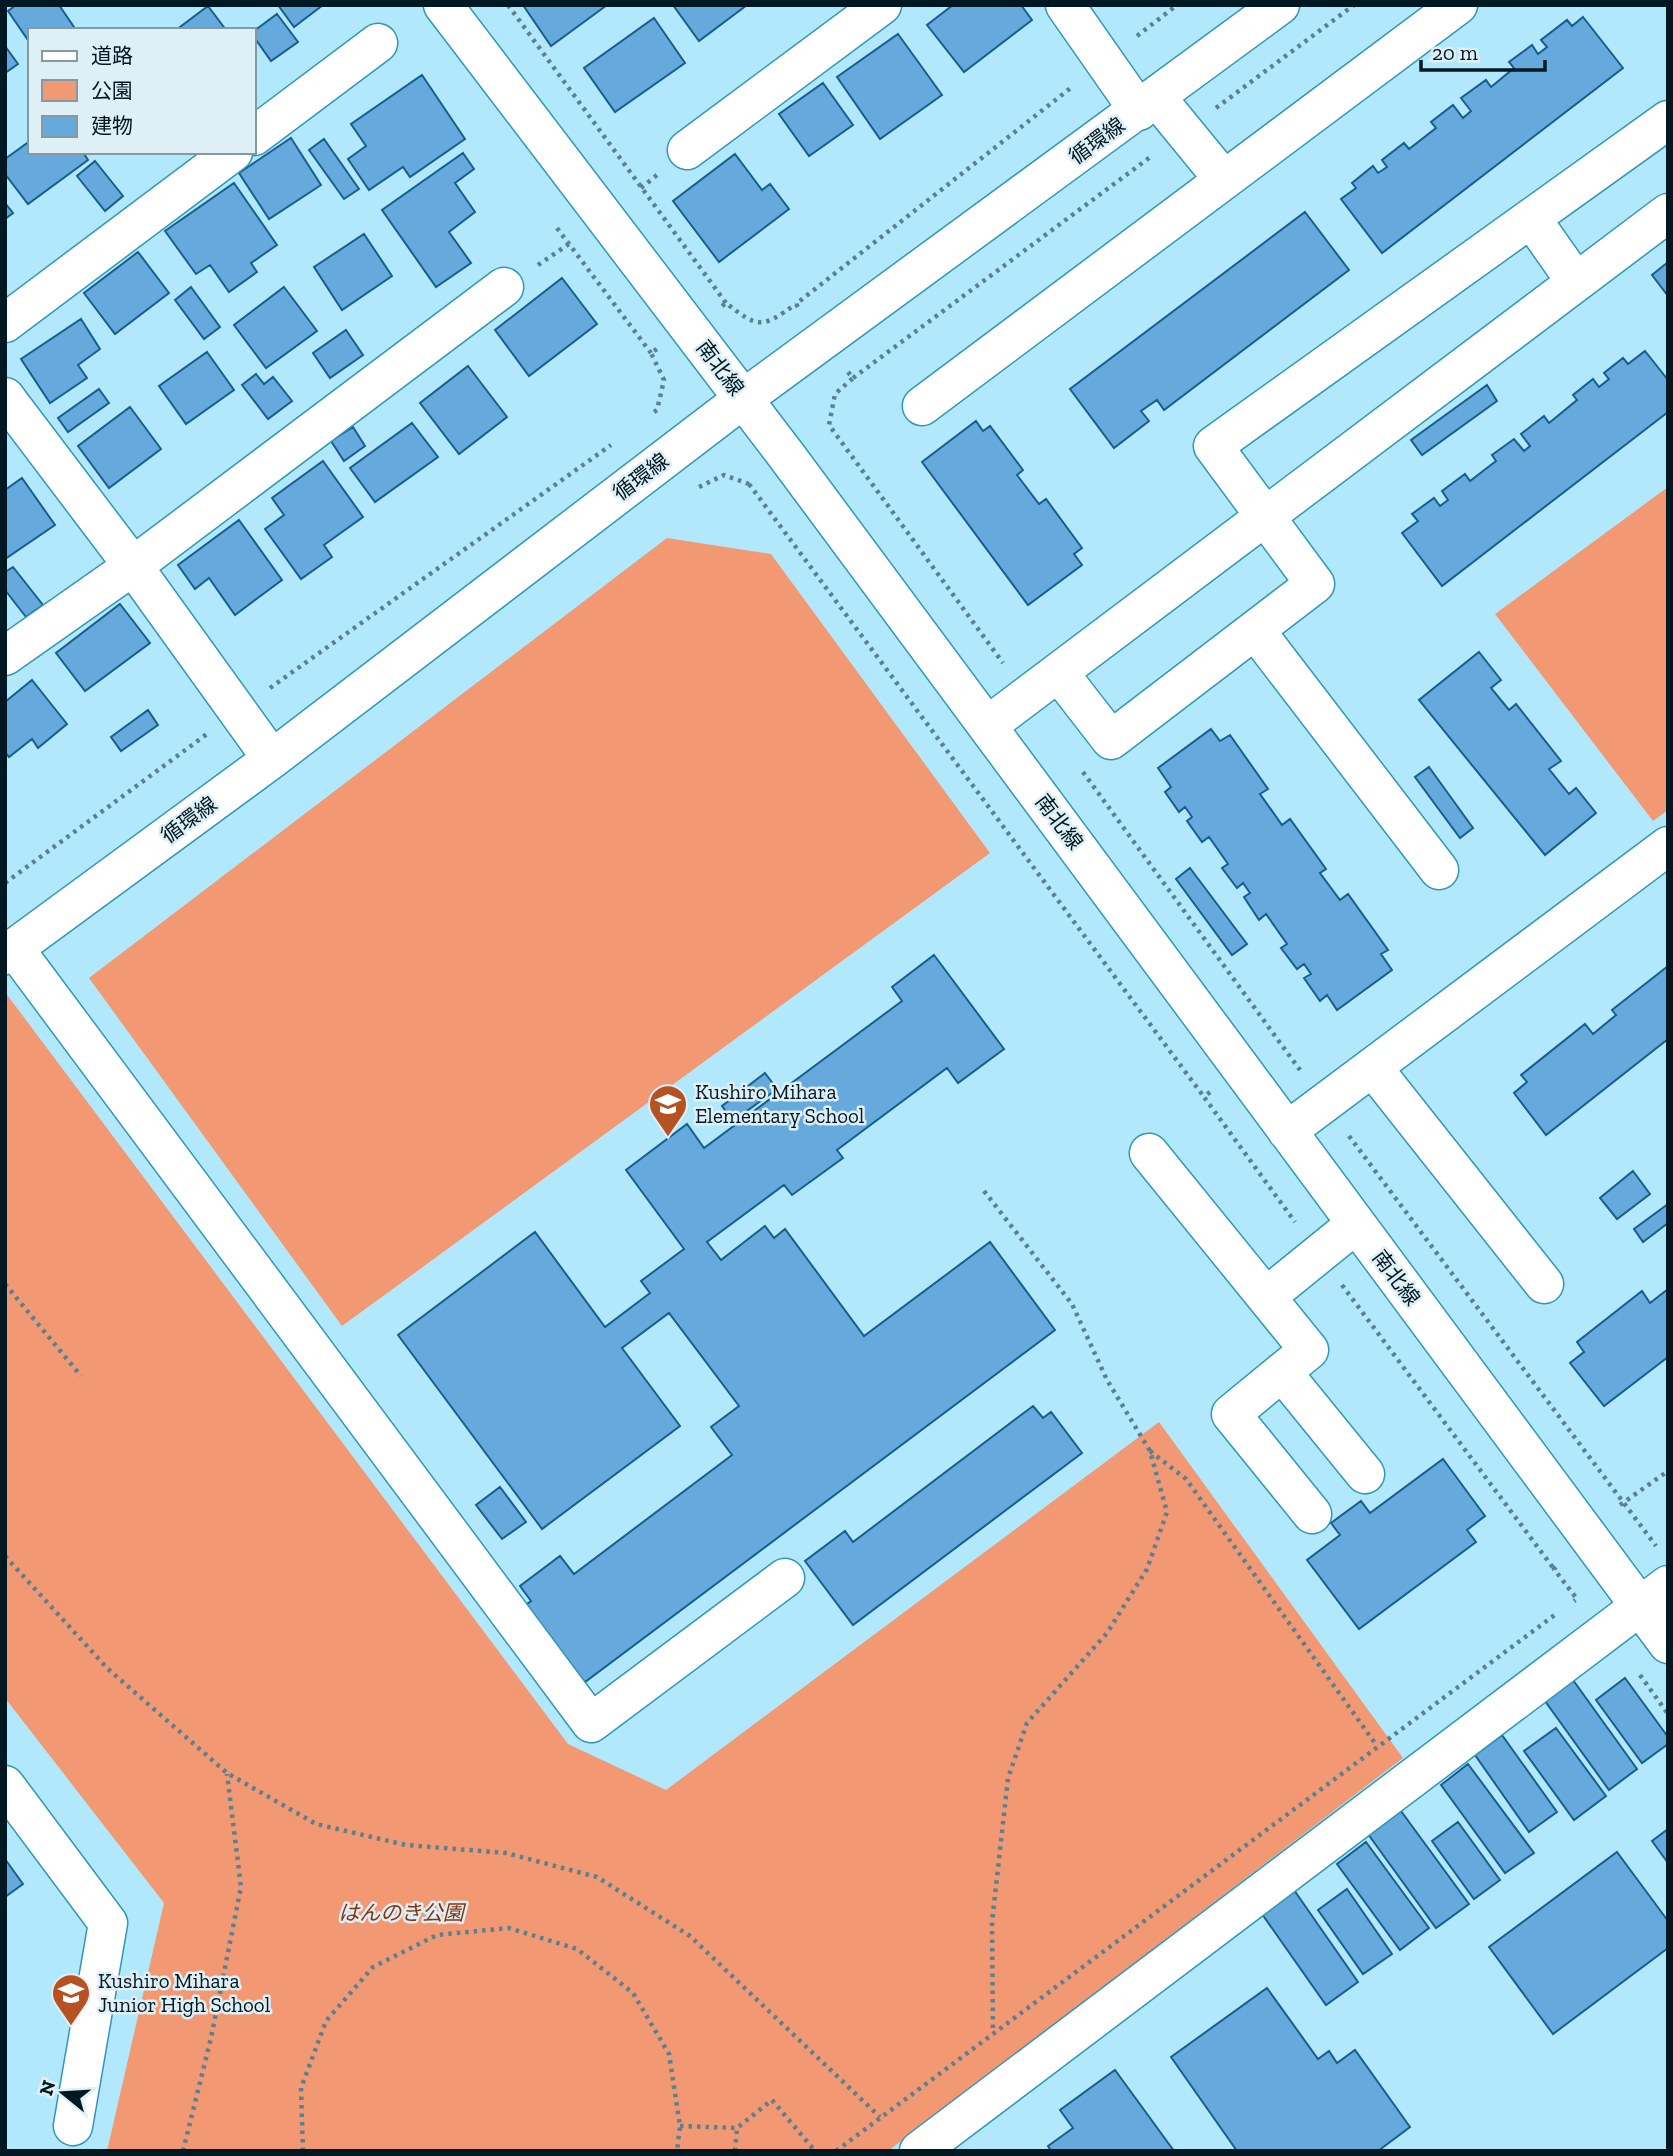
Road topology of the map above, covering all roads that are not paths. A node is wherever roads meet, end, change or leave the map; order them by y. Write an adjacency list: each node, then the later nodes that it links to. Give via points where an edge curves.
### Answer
1 (443, 5): 19 (street, 南北線)
2 (882, 5): 10 (street)
3 (1065, 5): 7 (street, via 1104,62)
4 (1280, 5): 7 (street, 循環線)
5 (1458, 5): 12 (street)
6 (377, 43): 9 (street)
7 (1147, 104): 12 (street, via 1184,132); 19 (street, 循環線)
8 (1668, 120): 14 (street)
9 (256, 134)
10 (687, 150)
11 (230, 154): 17 (street)
12 (1224, 180): 20 (street)
13 (1668, 213): 15 (street)
14 (1531, 218): 15 (street); 21 (street, via 1213,446)
15 (1576, 282): 21 (street)
16 (504, 287): 22 (street)
17 (5, 323)
18 (5, 397): 22 (street)
19 (743, 399): 26 (street, 南北線); 27 (street, 循環線)
20 (922, 406)
21 (1265, 517): 23 (street, via 1315,584); 25 (street)
22 (133, 566): 24 (street); 27 (street)
23 (1255, 630): 25 (street, via 1111,740); 29 (street)
24 (5, 656)
25 (1059, 673): 26 (street)
26 (987, 726): 32 (street, 南北線)
27 (272, 759): 30 (street, 循環線)
28 (1668, 846): 31 (street)
29 (1438, 870)
30 (10, 952): 40 (street, via 591,1723)
31 (1373, 1068): 32 (street); 35 (street)
32 (1287, 1131): 34 (street, 南北線)
33 (1149, 1153): 36 (street)
34 (1356, 1224): 36 (street); 41 (street, 南北線, via 1589,1538)
35 (1544, 1284)
36 (1266, 1297): 37 (street, via 1309,1350)
37 (1282, 1371): 38 (street); 39 (street, via 1231,1413)
38 (1365, 1474)
39 (1312, 1514)
40 (785, 1578)
41 (1656, 1581): 42 (street, 南北線); 45 (street)
42 (1668, 1644)
43 (5, 1785): 44 (street, via 108,1923)
44 (74, 2126)
45 (919, 2151)

